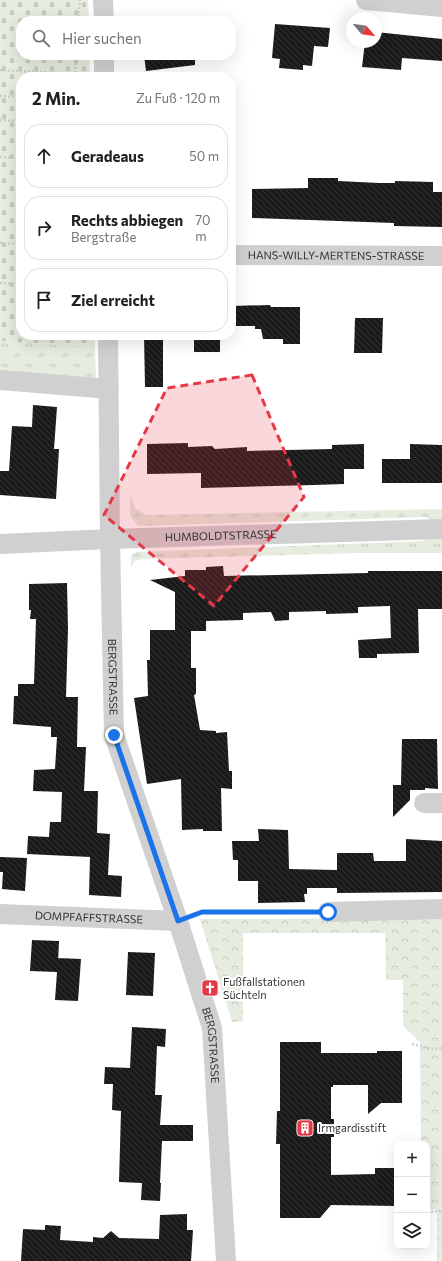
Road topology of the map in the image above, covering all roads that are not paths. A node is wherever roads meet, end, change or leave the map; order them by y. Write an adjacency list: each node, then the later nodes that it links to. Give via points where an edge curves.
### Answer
1 (104, 0): 4 (street)
2 (366, 0): 3 (street)
3 (442, 7)
4 (104, 16)
5 (104, 60): 6 (street)
6 (104, 72)
7 (236, 255): 8 (street, HANS-WILLY-MERTENS-STRASSE)
8 (442, 256)
9 (108, 340): 11 (street, BERGSTRASSE)
10 (0, 380): 11 (street)
11 (109, 389): 13 (street, BERGSTRASSE)
12 (442, 529): 13 (street, HUMBOLDTSTRASSE)
13 (110, 539): 14 (street, HUMBOLDTSTRASSE); 18 (street, BERGSTRASSE, via 114,735)
14 (0, 544)
15 (442, 909): 16 (street)
16 (328, 912)
17 (0, 914): 18 (street, DOMPFAFFSTRASSE)
18 (178, 921): 19 (street, BERGSTRASSE, via 212,1028)
19 (226, 1261)

